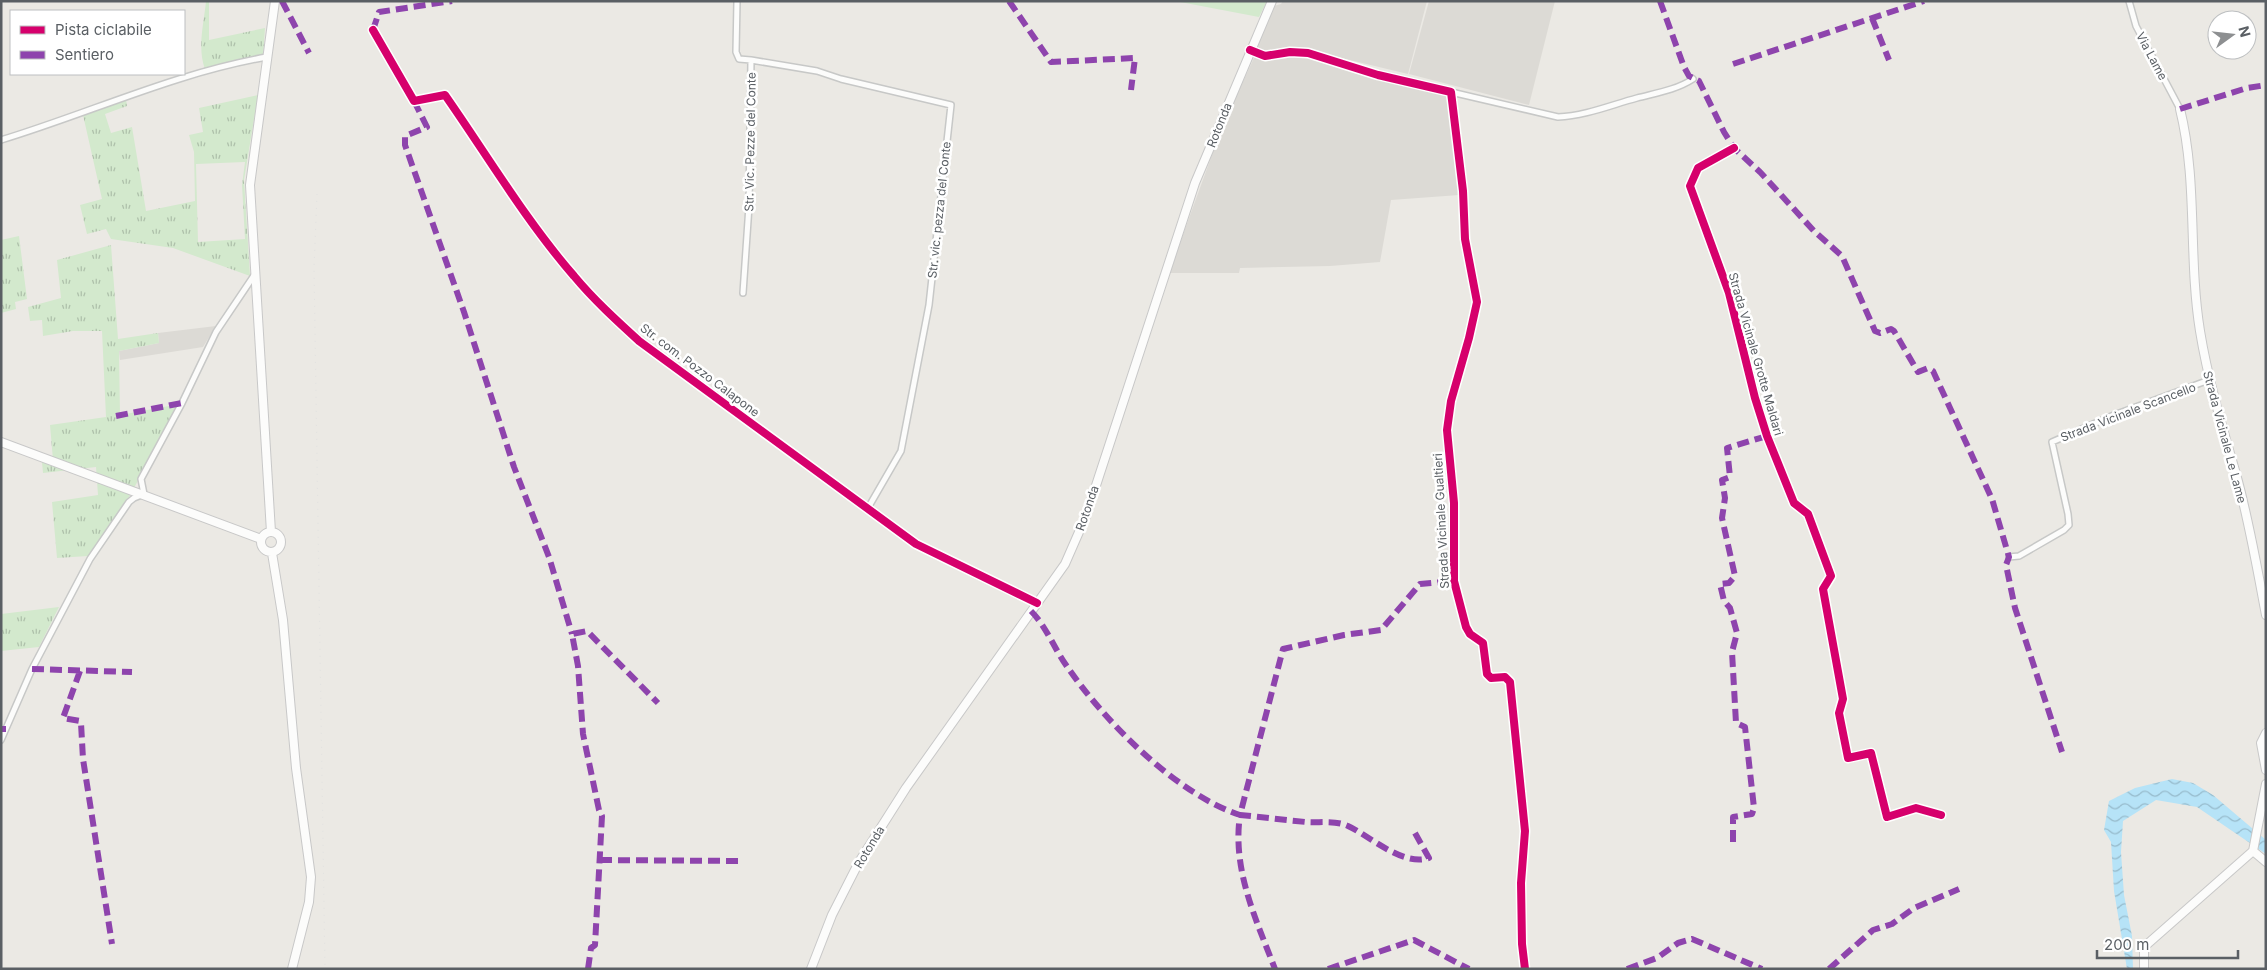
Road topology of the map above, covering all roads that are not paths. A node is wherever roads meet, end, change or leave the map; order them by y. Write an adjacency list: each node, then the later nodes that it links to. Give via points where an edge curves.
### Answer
1 (275, 1): 7 (main road)
2 (737, 1): 8 (street, Str. Vic. Pezze del Conte, via 736,52 739,59)
3 (1272, 1): 6 (main road, Rotonda)
4 (2129, 1): 11 (street, Via Lame, via 2136,26)
5 (373, 30): 21 (street, Str. com. Pozzo Calapone, via 414,100 445,96 539,232 602,308 639,341)
6 (1250, 50): 10 (street, via 1265,56 1308,53); 26 (main road, Rotonda, via 1195,183 1086,516 1066,564)
7 (267, 57): 12 (street, via 189,75); 14 (main road, via 250,185)
8 (751, 60): 15 (street, Str. Vic. Pezze del Conte, via 749,206); 21 (street, Str. vic. pezza del Conte, via 817,71 951,105 929,304 901,451)
9 (1693, 79): 10 (street, via 1668,90 1567,117)
10 (1451, 92): 37 (street, Strada Vicinale Gualtieri, via 1463,191 1465,239 1477,302 1447,430 1454,503 1454,581 1466,627 1483,643 1488,674 1492,678 1505,677 1510,682 1526,831 1521,883)
11 (2180, 108): 16 (main road, Strada Vicinale Le Lame, via 2190,158 2196,300)
12 (1, 140)
13 (1734, 148): 32 (street, Strada Vicinale Grotte Maldari, via 1698,168 1690,186 1728,293 1754,398 1767,436 1794,502 1808,514 1831,576 1823,589 1843,699 1839,713 1848,758 1871,753 1887,817 1916,808)
14 (255, 274): 19 (street, via 216,332 142,479); 22 (main road)
15 (743, 293)
16 (2209, 380): 25 (street, Strada Vicinale Scancello, via 2052,442 2068,526 2019,556); 27 (main road, Strada Vicinale Le Lame, via 2244,505)
17 (1, 442): 18 (main road)
18 (124, 487): 19 (main road); 20 (street)
19 (144, 494): 20 (street); 23 (main road)
20 (129, 502): 29 (street, via 90,559 32,669)
21 (868, 508): 26 (street, Str. com. Pozzo Calapone, via 934,554)
22 (272, 532): 23 (main road); 24 (main road, via 282,542)
23 (261, 539): 24 (main road, via 263,549)
24 (272, 553): 35 (main road, via 283,620 296,768 311,877)
25 (2009, 557)
26 (1037, 603): 36 (main road, Rotonda, via 906,788 859,862)
27 (2266, 615)
28 (2266, 733): 30 (main road, via 2261,743)
29 (1, 740)
30 (2266, 770)
31 (2266, 784): 33 (main road)
32 (1941, 815)
33 (2253, 851): 34 (main road); 38 (main road, via 2144,947)
34 (2266, 862)
35 (292, 969)
36 (810, 969)
37 (1525, 969)
38 (2144, 969)

